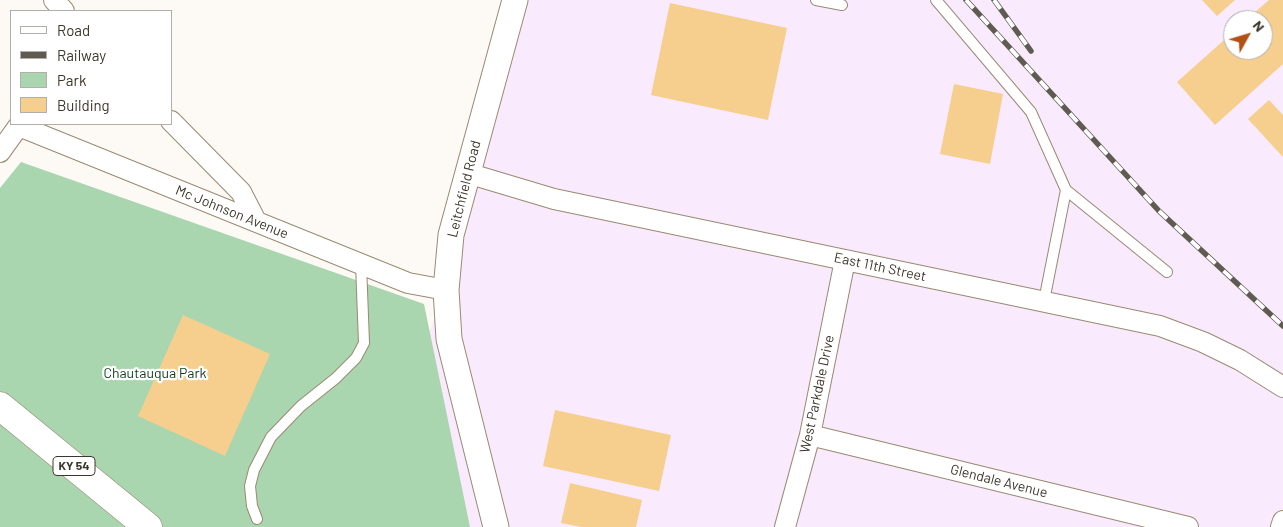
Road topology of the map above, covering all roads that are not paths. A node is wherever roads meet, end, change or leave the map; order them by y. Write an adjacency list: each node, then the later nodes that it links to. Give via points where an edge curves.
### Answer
1 (54, 0): 6 (street)
2 (515, 0): 10 (street, Leitchfield Road)
3 (816, 0): 5 (lane)
4 (936, 0): 11 (lane, via 1031,112)
5 (842, 5)
6 (63, 10)
7 (172, 122): 12 (street, via 241,192)
8 (20, 125): 9 (street); 12 (street, Mc Johnson Avenue)
9 (0, 152)
10 (467, 173): 13 (street, East 11th Street, via 554,199); 16 (street, Leitchfield Road, via 451,235)
11 (1066, 190): 15 (lane); 17 (lane)
12 (256, 221): 14 (street, Mc Johnson Avenue)
13 (845, 260): 17 (street, East 11th Street); 20 (street, West Parkdale Drive)
14 (361, 264): 16 (street, Mc Johnson Avenue, via 408,283); 21 (lane, via 364,343 356,358 271,437 254,470 250,486)
15 (1167, 272)
16 (446, 290): 24 (street, Leitchfield Road, via 450,339)
17 (1044, 301): 18 (street, East 11th Street, via 1160,326 1240,360)
18 (1283, 387)
19 (0, 406): 23 (main road, KY 54)
20 (810, 435): 25 (street, West Parkdale Drive); 26 (street, Glendale Avenue)
21 (257, 519)
22 (1283, 521): 27 (street)
23 (148, 527)
24 (496, 527)
25 (785, 527)
26 (1188, 527)
27 (1282, 527)

